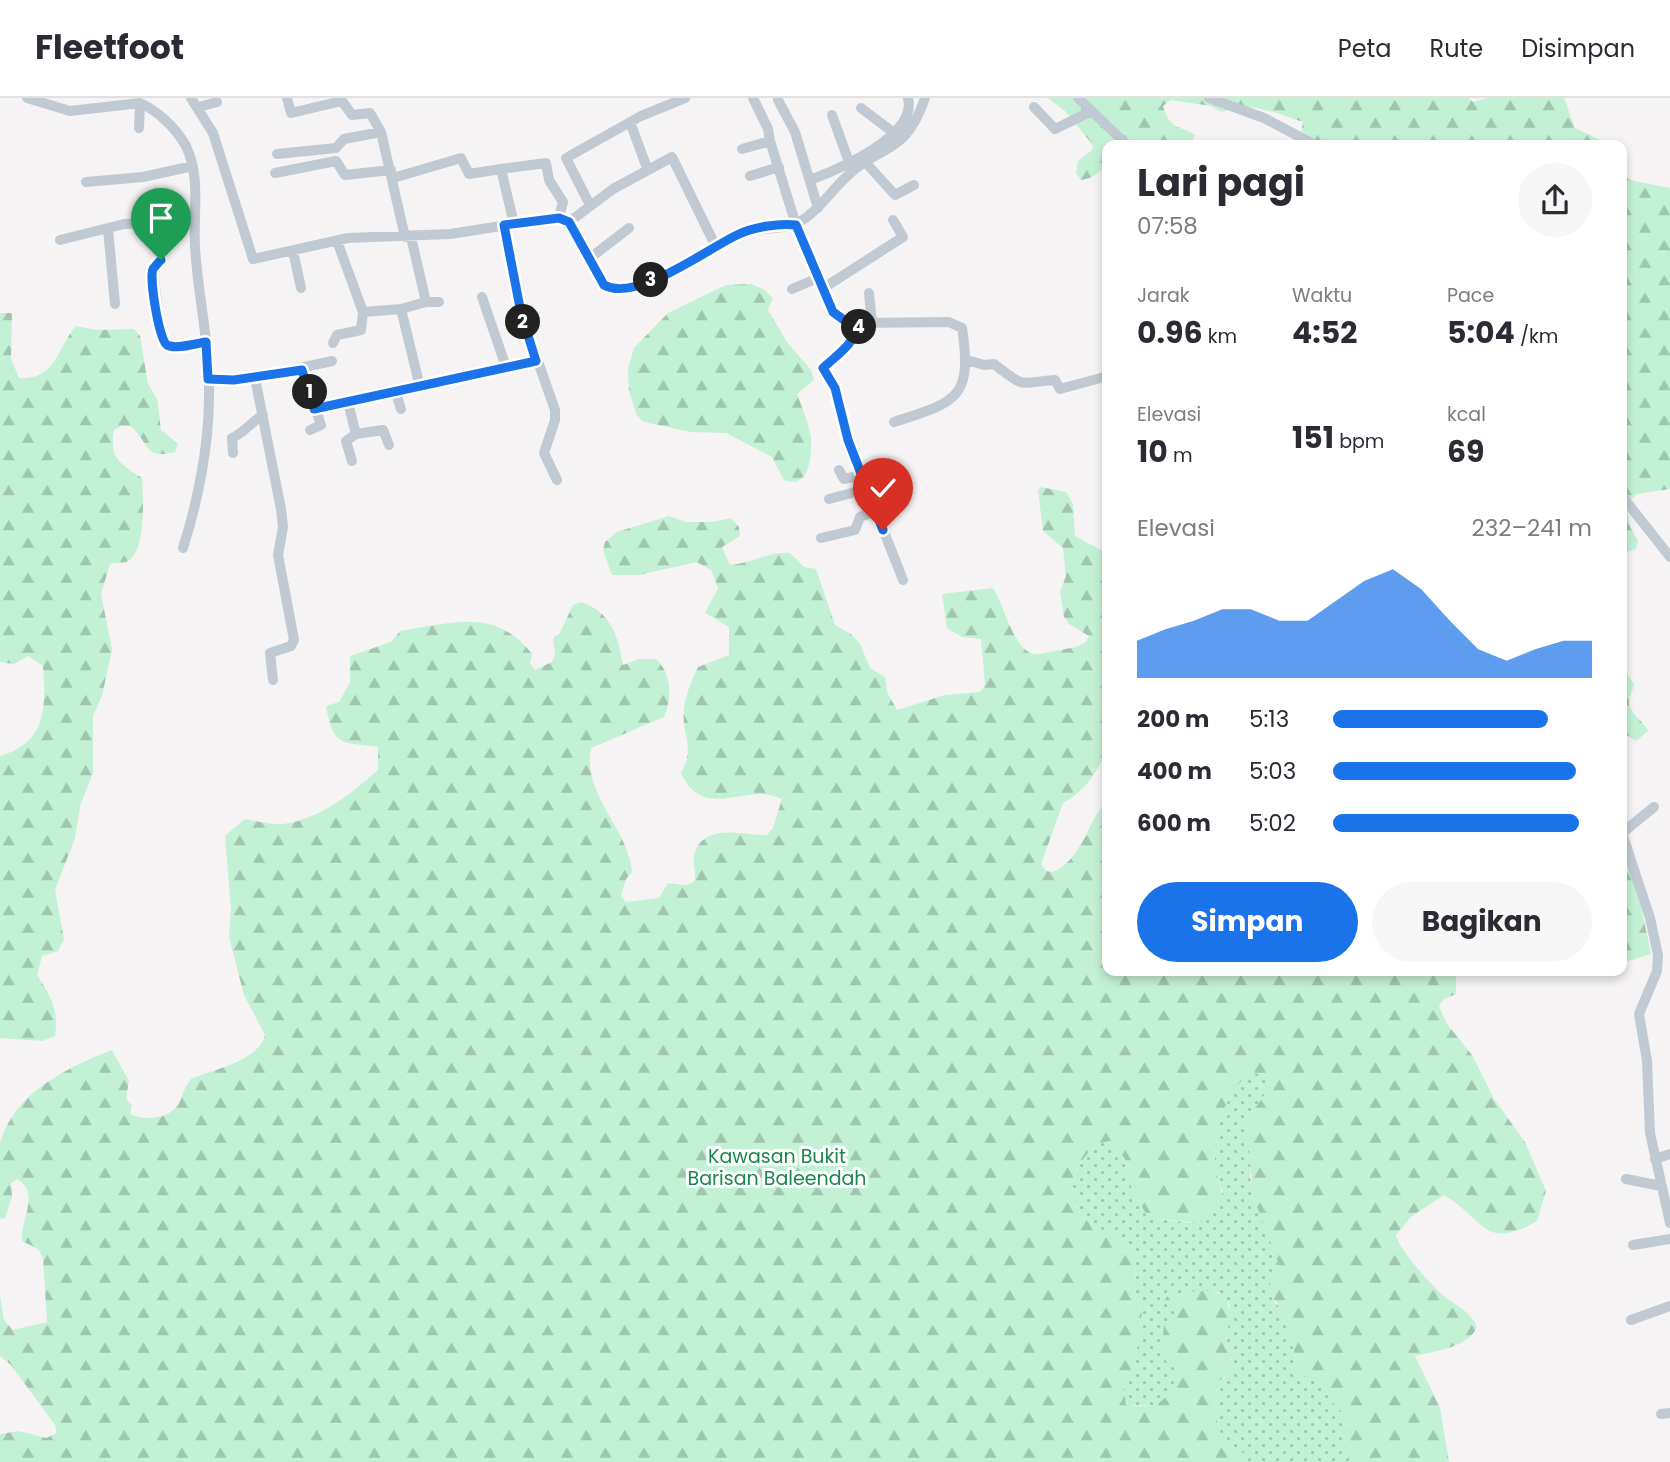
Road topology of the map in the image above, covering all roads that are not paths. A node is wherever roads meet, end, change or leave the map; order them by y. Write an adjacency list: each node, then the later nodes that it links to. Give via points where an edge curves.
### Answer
1 (27, 98): 12 (street, via 69,111)
2 (191, 98): 13 (street)
3 (287, 98): 20 (street, via 291,113 343,101 352,115 370,113)
4 (685, 98): 18 (street)
5 (753, 98): 24 (street)
6 (908, 98): 21 (street, via 904,121)
7 (925, 98): 30 (street, via 908,135)
8 (1078, 98): 16 (street)
9 (1209, 98): 23 (street, via 1264,118)
10 (778, 100): 38 (street, via 792,124)
11 (217, 102): 13 (street)
12 (140, 103): 19 (street); 31 (street, via 170,125)
13 (199, 107): 53 (street, via 213,133 253,259)
14 (1034, 107): 16 (street, via 1055,129)
15 (862, 108): 21 (street)
16 (1092, 111): 22 (street)
17 (832, 115): 28 (street)
18 (630, 121): 27 (street); 33 (street)
19 (139, 128)
20 (381, 132): 26 (street, via 344,139 336,148); 36 (street)
21 (894, 133): 28 (street)
22 (1122, 140)
23 (1306, 140)
24 (769, 141): 25 (street); 32 (street)
25 (742, 149)
26 (277, 155)
27 (566, 158): 29 (street); 41 (street)
28 (849, 162): 38 (street)
29 (546, 163): 34 (street); 43 (street, via 549,180 563,202)
30 (866, 163): 40 (street, via 895,195); 42 (street)
31 (193, 166): 39 (street); 67 (street, via 197,278)
32 (779, 167): 37 (street); 46 (street)
33 (647, 168): 41 (street); 52 (street, via 673,158)
34 (501, 169): 36 (street, via 469,174 461,158); 45 (street)
35 (275, 173): 36 (street, via 336,161 345,175)
36 (392, 174): 49 (street)
37 (750, 176)
38 (810, 180): 42 (street)
39 (86, 182)
40 (914, 185)
41 (590, 205): 43 (street)
42 (818, 208): 46 (street)
43 (564, 220): 45 (street); 54 (street)
44 (893, 220): 55 (street, via 903,237)
45 (509, 225): 49 (street); 71 (street, via 521,313)
46 (796, 225): 52 (street, via 745,232); 55 (street)
47 (629, 228): 54 (street)
48 (108, 229): 50 (street); 62 (street); 67 (street, via 164,223 164,254 153,271 161,338 174,346)
49 (408, 237): 51 (street); 60 (street)
50 (60, 240)
51 (337, 241): 53 (street); 64 (street)
52 (716, 247): 54 (street, via 631,288 604,285)
53 (293, 251): 56 (street)
54 (590, 258)
55 (820, 283): 57 (street); 65 (street, via 834,314)
56 (301, 288)
57 (792, 289)
58 (869, 293): 66 (street)
59 (482, 297): 72 (street)
60 (426, 302): 61 (street); 63 (street)
61 (439, 302)
62 (115, 304)
63 (401, 309): 64 (street); 77 (street)
64 (363, 312): 68 (street, via 361,330 337,335)
65 (859, 323): 66 (street); 90 (street, via 841,354 823,368 835,388)
66 (872, 323): 69 (street, via 956,324 962,328)
67 (206, 342): 76 (street)
68 (333, 343)
69 (967, 360): 75 (street, via 993,364 1028,385 1055,380 1060,388); 83 (street, via 957,396 945,405)
70 (332, 361): 73 (street)
71 (536, 361): 72 (street); 91 (street, via 555,410 544,453)
72 (506, 367): 77 (street)
73 (302, 370): 74 (street); 80 (street)
74 (255, 378): 76 (street); 82 (street)
75 (1102, 378)
76 (208, 379): 97 (street, via 203,449)
77 (420, 387): 78 (street)
78 (396, 393): 79 (street); 81 (street)
79 (348, 403): 80 (street); 85 (street)
80 (314, 409): 84 (street, via 321,425)
81 (401, 410)
82 (263, 415): 87 (street, via 246,433 232,438); 100 (street, via 281,509 278,555 294,640 291,646 270,653)
83 (894, 422)
84 (310, 430)
85 (356, 434): 86 (street, via 383,430); 88 (street, via 346,440)
86 (389, 445)
87 (233, 453)
88 (352, 461)
89 (839, 470): 90 (street, via 844,479)
90 (862, 475): 92 (street)
91 (557, 480)
92 (867, 489): 93 (street); 95 (street)
93 (829, 499)
94 (1627, 502): 98 (street)
95 (875, 511): 96 (street, via 860,517 855,530); 99 (street)
96 (821, 538)
97 (183, 548)
98 (1670, 557)
99 (903, 580)
100 (273, 680)
101 (1654, 807): 102 (street)
102 (1627, 829)
103 (1627, 848): 105 (street, via 1658,954 1657,971 1639,1014)
104 (1670, 1154): 105 (street)
105 (1655, 1159): 107 (street)
106 (1626, 1179): 107 (street)
107 (1661, 1186): 108 (street)
108 (1670, 1223)
109 (1670, 1240): 110 (street)
110 (1633, 1245)
111 (1670, 1306): 112 (street)
112 (1631, 1320)

